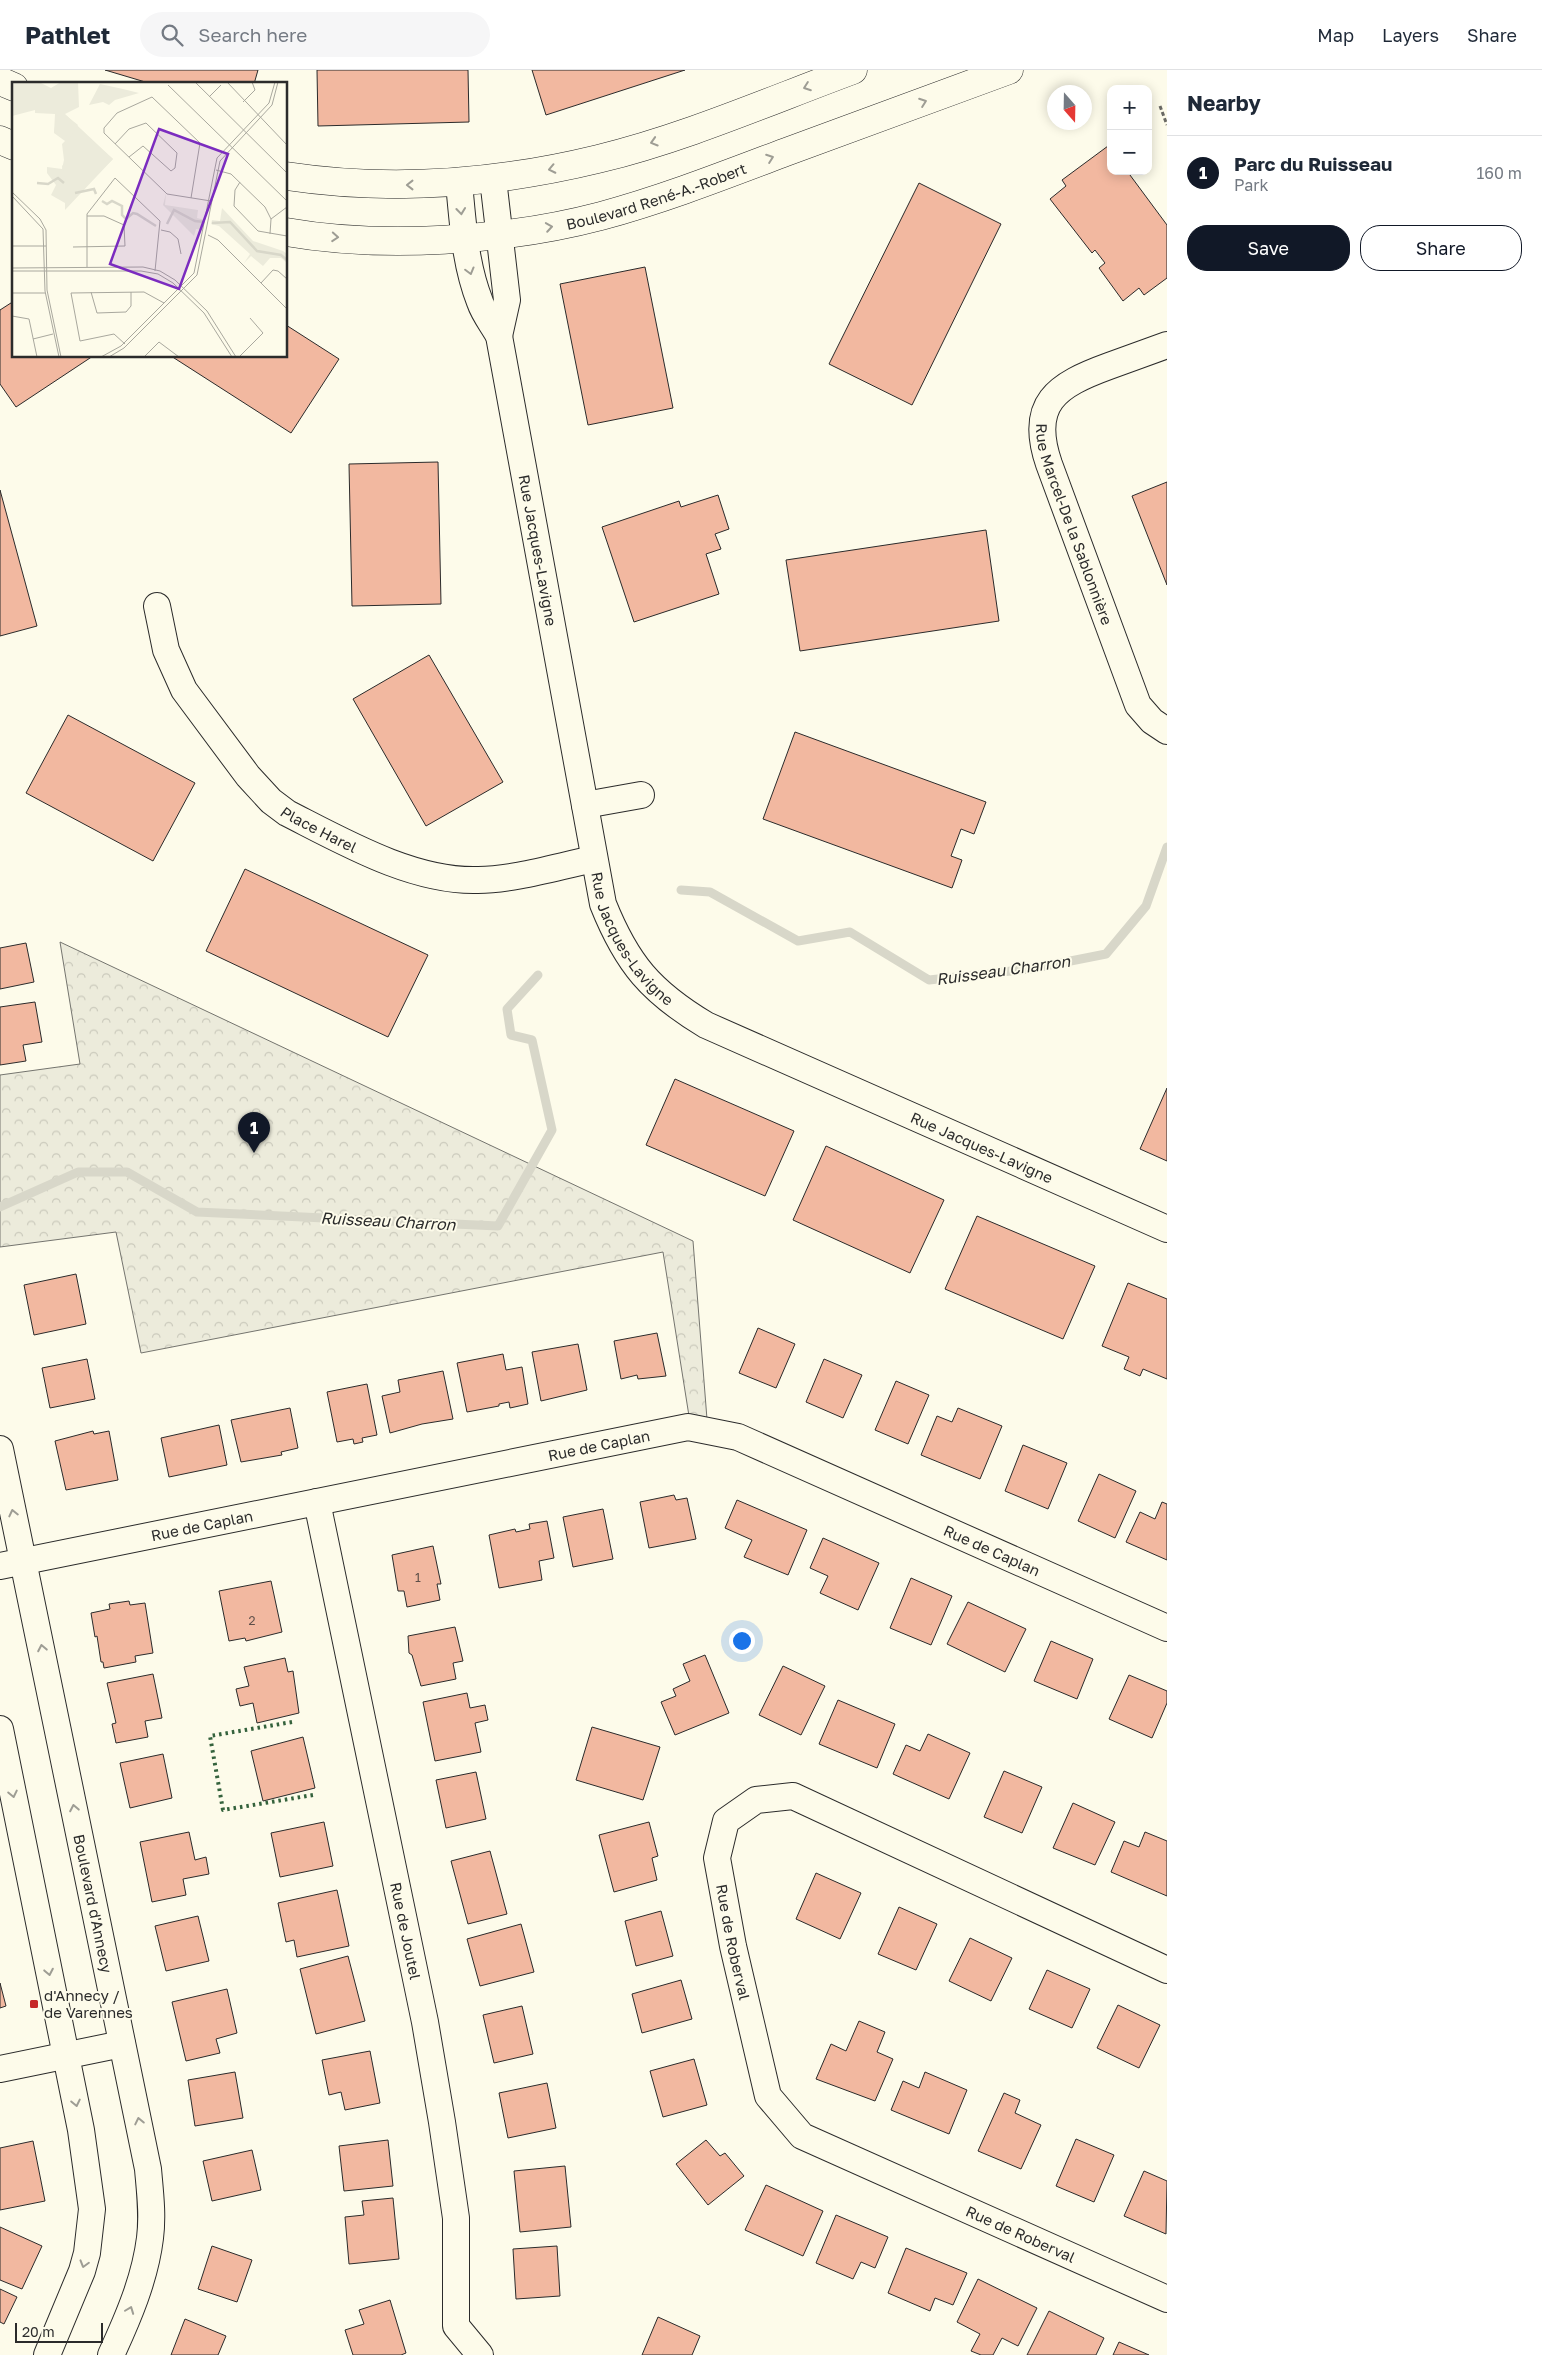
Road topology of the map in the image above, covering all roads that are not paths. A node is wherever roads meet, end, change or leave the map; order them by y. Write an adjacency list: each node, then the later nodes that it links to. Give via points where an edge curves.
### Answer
1 (853, 70): 8 (street, one-way to 8, via 668,138 536,173)
2 (1010, 70): 11 (street, Boulevard René-A.-Robert, one-way to 2, via 578,222 658,200)
3 (0, 81): 4 (street)
4 (12, 86)
5 (0, 140): 6 (street)
6 (12, 145)
7 (288, 176): 9 (street, one-way to 7, via 389,185)
8 (494, 179): 9 (street); 11 (street, Rue Jacques-Lavigne)
9 (459, 184): 12 (street, Rue Jacques-Lavigne, one-way to 12)
10 (288, 232): 12 (street, Boulevard René-A.-Robert, one-way to 12, via 379,240)
11 (500, 234): 12 (street, Boulevard René-A.-Robert); 13 (street, Rue Jacques-Lavigne, via 508,300)
12 (464, 238): 13 (street, Rue Jacques-Lavigne, one-way to 13, via 480,304)
13 (499, 336): 18 (street, Rue Jacques-Lavigne)
14 (1167, 345): 16 (street, Rue Marcel-De la Sablonnière, via 1071,381 1047,406 1041,427 1048,464 1133,693 1142,712)
15 (157, 606): 19 (street, Place Harel, via 166,650 184,690 248,776 288,813 402,867 442,877 480,880)
16 (1167, 731)
17 (641, 795): 18 (street)
18 (585, 805): 19 (street, Rue Jacques-Lavigne)
19 (594, 858): 20 (street, Rue Jacques-Lavigne, via 603,904 621,945 650,985 688,1014 706,1025)
20 (1167, 1228)
21 (0, 1449): 23 (street, Boulevard d'Annecy, one-way to 21)
22 (317, 1502): 23 (street, Rue de Caplan); 24 (street, Rue de Caplan, via 688,1427 738,1437); 33 (street, Rue de Joutel, via 425,2022 439,2104 456,2218 456,2326)
23 (12, 1563): 27 (street, Boulevard d'Annecy, one-way to 23)
24 (1167, 1628)
25 (0, 1729): 28 (street, one-way to 28)
26 (1167, 1970): 30 (street, Rue de Roberval, via 793,1796 756,1800 726,1821 717,1858 733,1946 768,2096 802,2136)
27 (122, 2044): 28 (street); 32 (street, Boulevard d'Annecy, one-way to 27, via 142,2278 151,2222 148,2169)
28 (66, 2055): 29 (street); 31 (street, one-way to 31, via 86,2157 91,2222 82,2271)
29 (0, 2069)
30 (1167, 2299)
31 (47, 2355)
32 (111, 2355)
33 (480, 2355)

